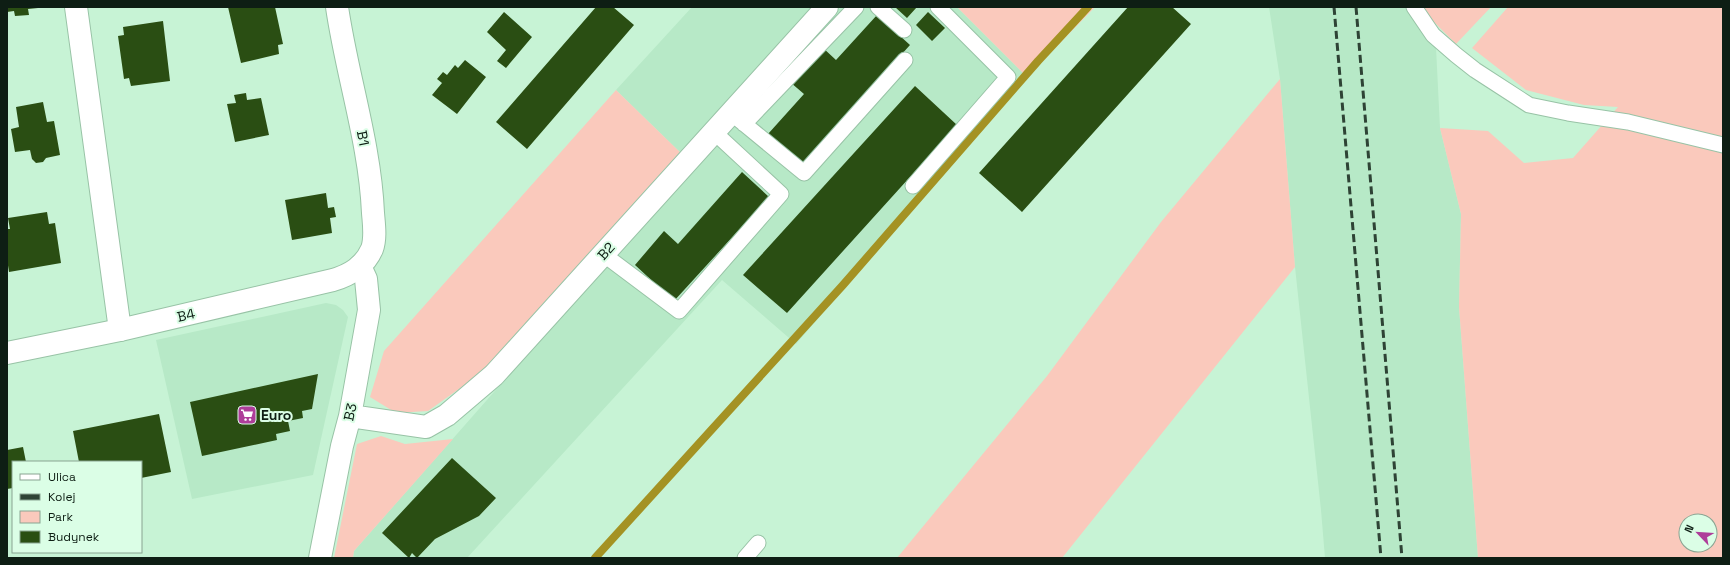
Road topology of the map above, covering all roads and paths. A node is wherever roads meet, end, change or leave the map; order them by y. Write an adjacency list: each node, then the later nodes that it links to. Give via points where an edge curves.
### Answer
1 (76, 7): 16 (street)
2 (337, 7): 15 (street, B1, via 372,195 372,249)
3 (827, 7): 10 (street, B2)
4 (856, 7): 10 (lane)
5 (878, 7): 8 (lane)
6 (938, 7): 13 (lane, via 1008,77)
7 (1414, 7): 12 (lane, via 1433,35 1475,70 1529,105 1628,122)
8 (904, 30)
9 (905, 60): 10 (lane, via 804,173)
10 (738, 118): 11 (street, B2)
11 (714, 132): 14 (street, B2); 14 (lane, via 781,194 679,311)
12 (1723, 145)
13 (913, 186)
14 (603, 254): 18 (street, B2, via 494,375 447,415 426,427)
15 (360, 266): 16 (street, B4, via 349,276); 18 (street, B3, via 366,279 368,310)
16 (120, 330): 17 (street, B4)
17 (7, 353)
18 (350, 416): 20 (street, B3)
19 (758, 543): 21 (lane)
20 (320, 558)
21 (745, 558)

